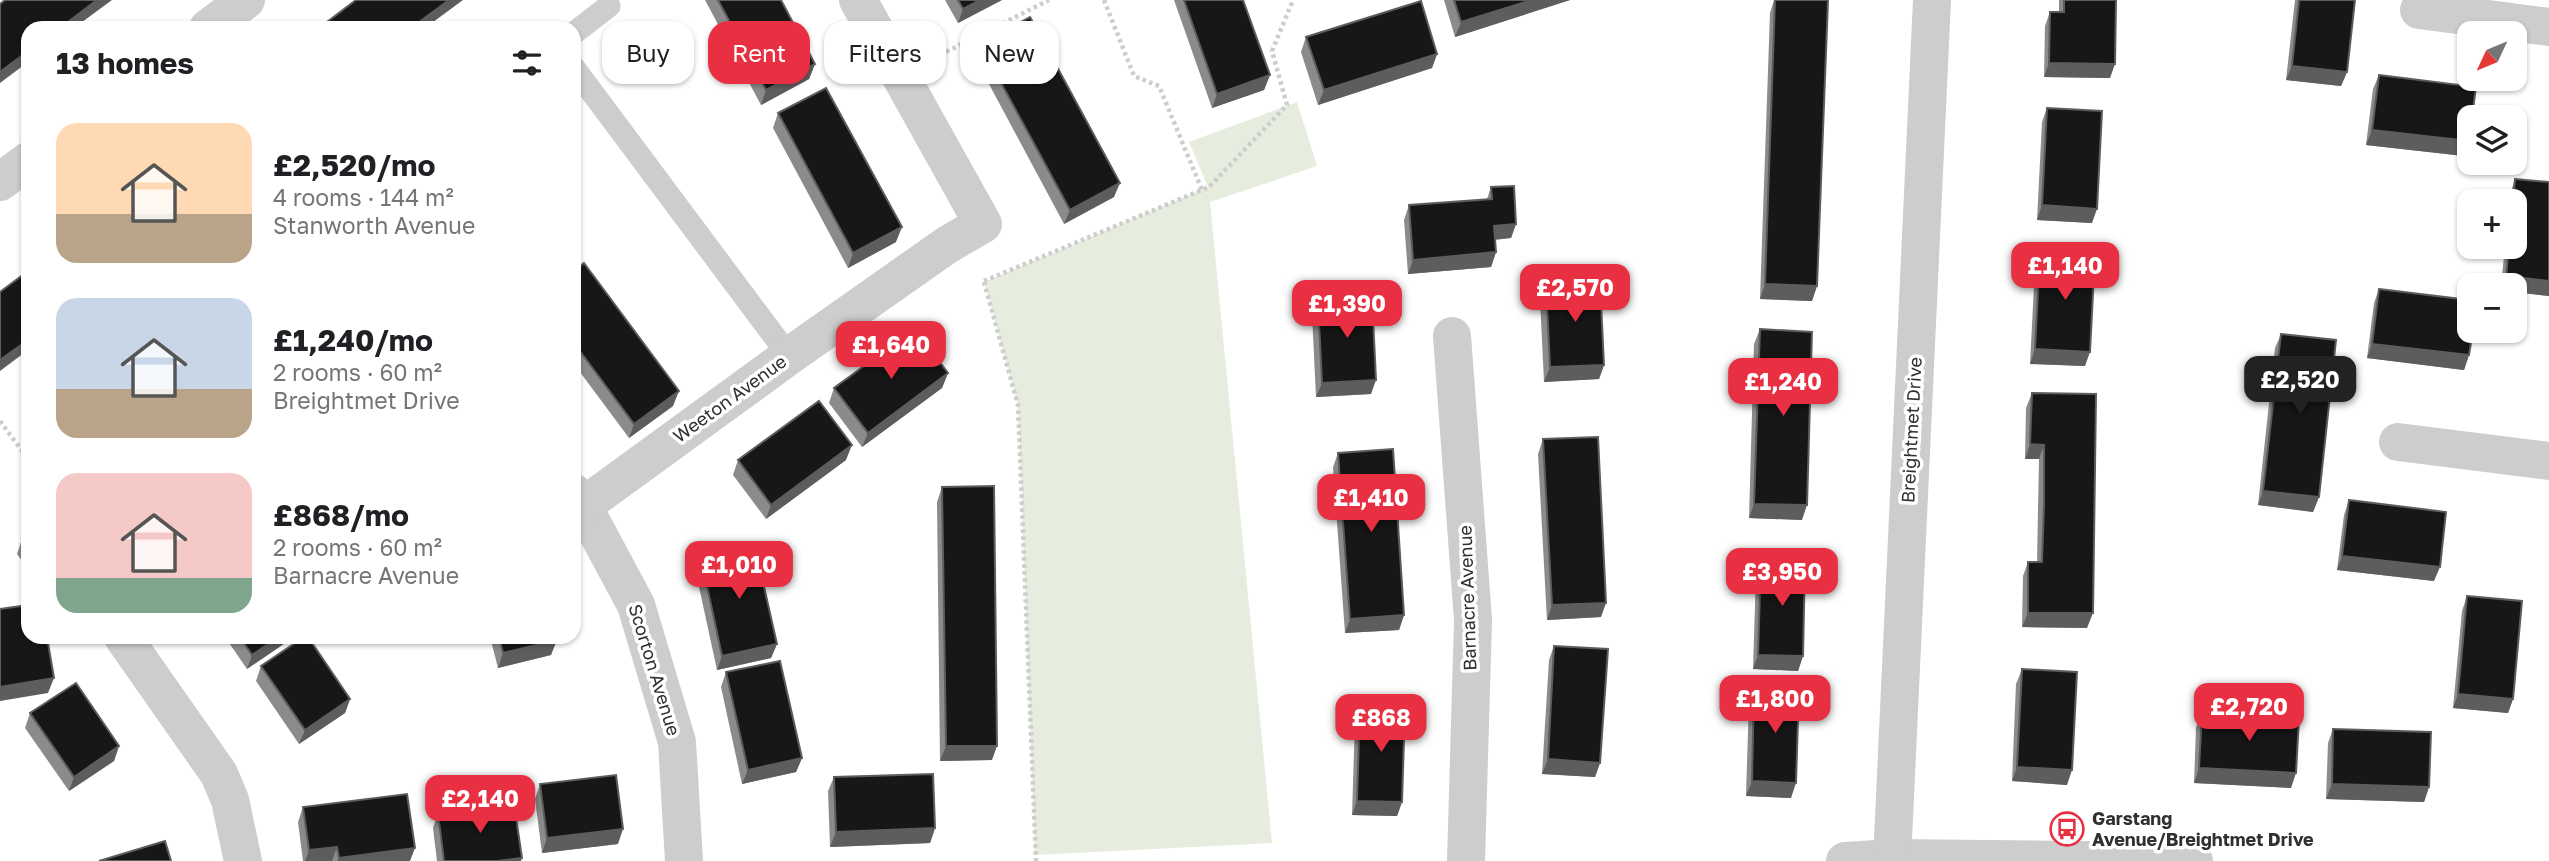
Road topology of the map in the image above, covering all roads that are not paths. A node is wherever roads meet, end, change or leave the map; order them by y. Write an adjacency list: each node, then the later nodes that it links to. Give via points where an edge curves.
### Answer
1 (858, 0): 11 (street, Weeton Avenue, via 983,224)
2 (1932, 0): 17 (street, Breightmet Drive)
3 (610, 6): 6 (lane)
4 (2419, 10): 5 (street)
5 (2549, 27)
6 (581, 28)
7 (581, 77): 11 (lane)
8 (21, 166): 9 (street)
9 (0, 183)
10 (1452, 336): 20 (street, Barnacre Avenue, via 1473,620)
11 (789, 356): 14 (street, Weeton Avenue)
12 (2398, 442): 13 (street)
13 (2549, 461)
14 (581, 499)
15 (581, 504): 19 (street, Scorton Avenue, via 636,605 677,742)
16 (128, 644): 18 (street, via 219,774 230,800)
17 (1892, 860): 21 (street); 22 (street)
18 (243, 861)
19 (684, 861)
20 (1466, 861)
21 (1845, 861)
22 (2194, 861)

